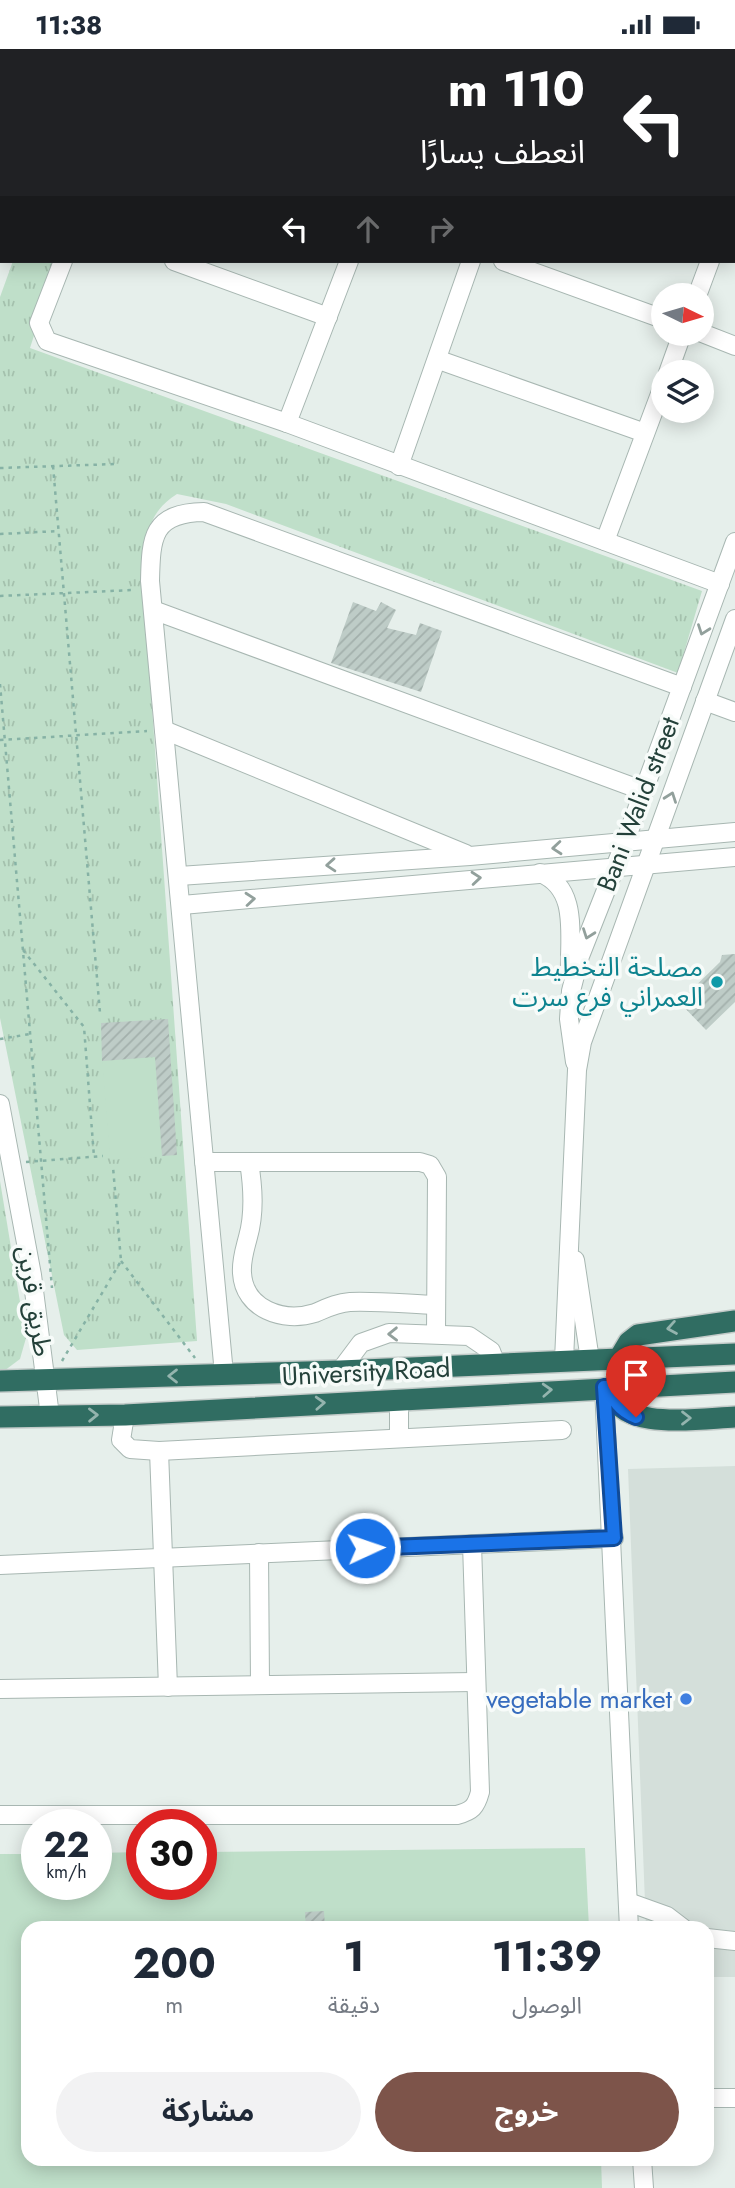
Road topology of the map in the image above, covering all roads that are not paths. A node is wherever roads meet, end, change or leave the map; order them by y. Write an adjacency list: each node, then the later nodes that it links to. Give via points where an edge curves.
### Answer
1 (62, 263): 14 (street, via 38,323 47,341)
2 (180, 263): 9 (street)
3 (348, 263): 9 (street)
4 (470, 263): 12 (street)
5 (509, 263): 8 (street)
6 (709, 263): 7 (street)
7 (702, 283)
8 (651, 315)
9 (328, 317): 14 (street)
10 (714, 338): 11 (street)
11 (735, 346)
12 (439, 360): 15 (street); 16 (street)
13 (651, 417): 15 (street)
14 (287, 423): 16 (street)
15 (645, 433): 17 (street)
16 (399, 466): 17 (street)
17 (605, 541): 19 (street)
18 (735, 543): 19 (street, Bani Walid street)
19 (720, 584): 22 (street, Bani Walid street, one-way to 22)
20 (153, 610): 22 (street, via 151,541 175,515 204,512); 25 (street); 26 (street)
21 (735, 619): 23 (street, Bani Walid street)
22 (682, 687): 26 (street, Bani Walid street)
23 (705, 701): 24 (street); 28 (street, Bani Walid street, one-way to 23)
24 (735, 712)
25 (164, 730): 30 (street); 35 (street)
26 (644, 791): 29 (street, Bani Walid street)
27 (735, 832): 28 (street)
28 (655, 840): 29 (street); 32 (street, Bani Walid street)
29 (625, 842): 30 (street, one-way to 30); 33 (street, Bani Walid street)
30 (470, 856): 35 (street, one-way to 35)
31 (735, 857): 32 (street)
32 (646, 865): 33 (street); 38 (street, Bani Walid street, via 590,1015)
33 (614, 868): 34 (street); 37 (street, Bani Walid street, one-way to 37)
34 (540, 873): 36 (street, one-way to 34); 37 (street, via 562,886 568,899)
35 (179, 876): 36 (street)
36 (182, 905): 41 (street)
37 (571, 991): 38 (street, Bani Walid street, via 569,1019)
38 (577, 1070): 42 (street)
39 (0, 1104): 52 (street, طريق قرين)
40 (249, 1162): 41 (street); 43 (street, via 430,1165 437,1177); 43 (street, via 251,1218 242,1273 245,1292 255,1304 276,1314 296,1316 351,1303)
41 (204, 1163): 51 (street)
42 (571, 1243): 47 (street); 48 (street)
43 (436, 1305): 45 (street)
44 (735, 1321): 47 (highway, one-way to 47, via 638,1335)
45 (436, 1334): 49 (street, via 477,1339 491,1350); 50 (street, one-way to 50, via 374,1336 355,1348)
46 (735, 1353): 47 (highway, University Road)
47 (606, 1359): 48 (highway, University Road)
48 (564, 1360): 49 (highway, University Road)
49 (496, 1364): 50 (highway, University Road)
50 (340, 1371): 51 (highway, University Road)
51 (216, 1375): 52 (highway, University Road, one-way to 52)
52 (47, 1379): 53 (highway, University Road); 58 (street, طريق قرين)
53 (0, 1381)
54 (735, 1382): 55 (highway, University Road)
55 (608, 1387): 56 (highway, University Road, one-way to 55); 60 (highway, one-way to 60, via 616,1403 636,1417); 64 (street)
56 (399, 1399): 57 (highway, University Road, one-way to 56); 62 (street)
57 (125, 1415): 58 (highway, University Road, one-way to 57); 63 (street, via 121,1440 130,1449)
58 (50, 1416): 59 (highway, University Road)
59 (0, 1417)
60 (735, 1417)
61 (562, 1430): 62 (street)
62 (399, 1436): 63 (street)
63 (159, 1451): 67 (street)
64 (614, 1538): 65 (street); 74 (street)
65 (472, 1544): 66 (street); 69 (street)
66 (259, 1553): 67 (street); 70 (street)
67 (164, 1558): 68 (street); 71 (street)
68 (0, 1565)
69 (474, 1682): 70 (street); 73 (street, via 480,1792 470,1812)
70 (260, 1685): 71 (street)
71 (168, 1687): 72 (street)
72 (0, 1689)
73 (0, 1815)
74 (628, 1902): 75 (street); 76 (street)
75 (629, 1921)
76 (674, 1921)
77 (714, 1939): 78 (street)
78 (735, 1941)
79 (714, 2098): 80 (street)
80 (735, 2098)
81 (642, 2166): 82 (street)
82 (644, 2188)

